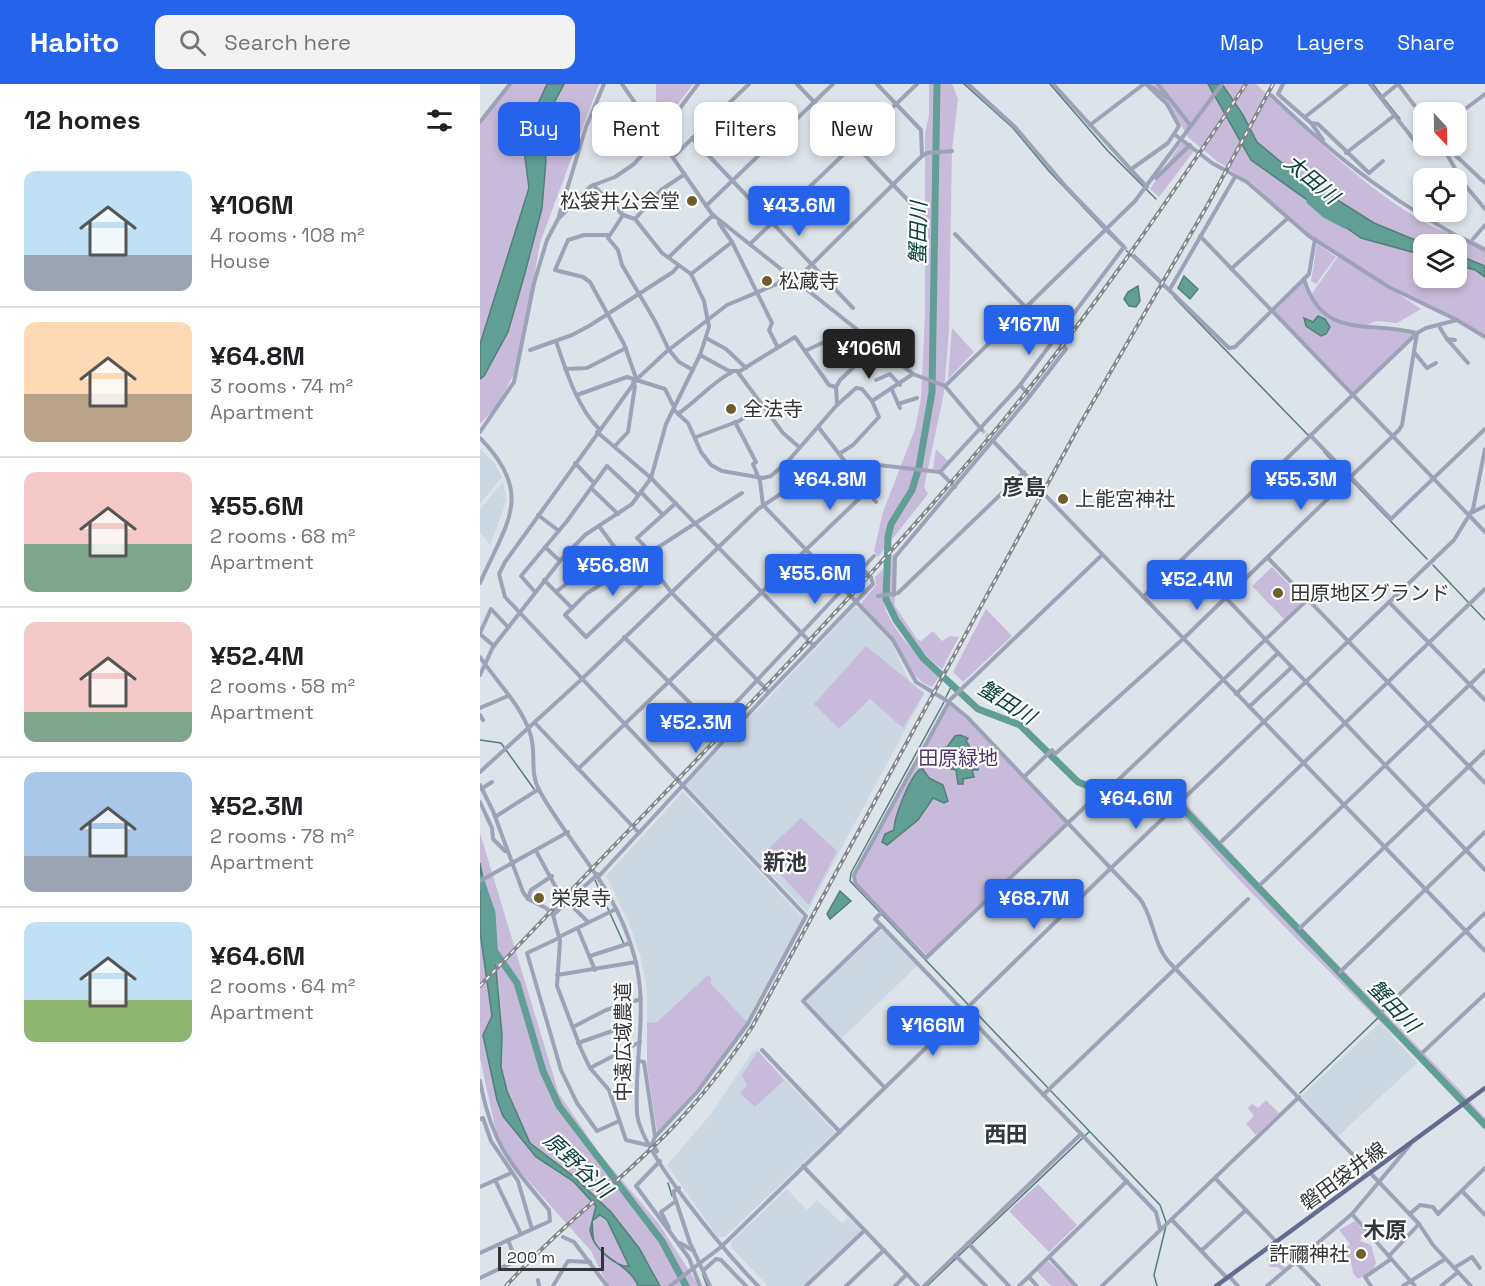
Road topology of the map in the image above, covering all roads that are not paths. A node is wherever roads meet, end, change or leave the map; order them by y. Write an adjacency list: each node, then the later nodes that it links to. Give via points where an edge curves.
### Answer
1 (510, 84): 32 (street)
2 (603, 84): 67 (street)
3 (622, 84): 23 (street)
4 (698, 84): 27 (street)
5 (749, 84): 37 (street)
6 (797, 84): 24 (street)
7 (832, 84): 24 (street)
8 (877, 84): 25 (street)
9 (917, 84): 25 (street)
10 (968, 84): 71 (street, via 1015,127)
11 (1053, 84): 34 (street)
12 (1146, 84): 22 (street); 34 (street); 36 (street, via 1167,104 1179,126)
13 (1158, 84): 22 (street)
14 (1222, 84): 35 (street)
15 (1283, 84): 31 (street, via 1278,94)
16 (1347, 84): 31 (street)
17 (1370, 84): 21 (street)
18 (1398, 84): 21 (street); 26 (street)
19 (1485, 94): 29 (street)
20 (1271, 95): 39 (street)
21 (1381, 98): 30 (street)
22 (1172, 99): 35 (street)
23 (634, 102)
24 (814, 102)
25 (896, 104): 48 (street, via 921,130)
26 (1413, 104)
27 (682, 105)
28 (810, 106): 56 (street)
29 (1467, 108)
30 (1395, 115): 38 (street); 43 (street)
31 (1305, 117): 33 (street)
32 (480, 122)
33 (1311, 123): 39 (street); 43 (street, via 1318,124)
34 (1090, 125): 52 (street)
35 (1192, 125): 55 (street)
36 (1174, 134): 40 (street); 52 (street, via 1168,143)
37 (692, 138): 41 (street); 56 (street)
38 (1413, 139)
39 (1325, 144): 79 (street, via 1408,209)
40 (1190, 145): 54 (street); 55 (street)
41 (682, 148)
42 (952, 151): 48 (street)
43 (1346, 153): 51 (street, via 1369,172)
44 (639, 156): 58 (street, via 615,177)
45 (674, 156): 53 (street)
46 (841, 156): 69 (street)
47 (866, 156): 59 (street)
48 (922, 156): 59 (street)
49 (1448, 156): 62 (street)
50 (1456, 156): 57 (street)
51 (1383, 161)
52 (1130, 170): 60 (street)
53 (685, 174): 61 (street); 68 (street, via 662,190)
54 (1235, 177): 66 (street, via 1247,182); 74 (street)
55 (1152, 180): 60 (street)
56 (732, 182): 61 (street); 69 (street)
57 (1485, 183)
58 (593, 185): 63 (street); 67 (street)
59 (894, 186): 65 (street); 83 (street)
60 (1147, 187): 71 (street)
61 (706, 206): 64 (street)
62 (1485, 209)
63 (623, 214): 68 (street); 73 (street)
64 (713, 215): 77 (street); 78 (street); 81 (street)
65 (923, 216)
66 (1288, 218): 75 (street); 84 (street)
67 (558, 219): 143 (street, via 534,283 516,378)
68 (635, 219): 81 (street)
69 (771, 224): 78 (street); 83 (street)
70 (1485, 225): 76 (street)
71 (1107, 228): 92 (street); 103 (street, via 1122,249)
72 (955, 234): 92 (street)
73 (608, 235): 91 (street); 95 (street, via 568,240 555,270 583,276)
74 (1200, 236): 84 (street); 89 (street)
75 (1315, 239): 87 (street, via 1310,274); 97 (street, via 1389,287)
76 (1473, 239)
77 (732, 242): 85 (street); 90 (street)
78 (750, 244): 86 (street)
79 (1485, 250)
80 (1134, 256): 89 (street)
81 (669, 257): 82 (street)
82 (679, 265): 85 (street); 91 (street)
83 (812, 265): 88 (street); 93 (street)
84 (1231, 269): 94 (street)
85 (691, 274): 96 (street)
86 (788, 274): 88 (street); 90 (street, via 777,284)
87 (1304, 279): 94 (street); 99 (street, via 1317,309 1335,321)
88 (796, 280): 107 (street)
89 (1170, 289): 94 (street, via 1229,348)
90 (757, 292): 96 (street, via 727,305); 108 (street, via 772,323 769,330)
91 (640, 293): 95 (street); 111 (street)
92 (1025, 307): 103 (street); 126 (street)
93 (853, 308)
94 (1272, 311): 130 (street)
95 (608, 314): 106 (street); 109 (street)
96 (708, 319): 102 (street); 111 (street)
97 (1457, 320): 98 (street); 101 (street)
98 (1432, 326): 99 (street); 104 (street, via 1442,328)
99 (1417, 333): 113 (street); 130 (street)
100 (835, 337): 112 (street)
101 (1485, 337)
102 (706, 338): 114 (street); 117 (street)
103 (1056, 339): 125 (street); 131 (street, via 1066,349)
104 (1447, 339): 105 (street); 116 (street)
105 (1455, 340)
106 (556, 341): 110 (street); 118 (street)
107 (877, 345): 121 (street); 127 (street, via 857,361)
108 (777, 346): 112 (street, via 795,337); 117 (street)
109 (626, 348): 118 (street, via 587,368); 123 (street)
110 (530, 350)
111 (669, 350): 119 (street); 123 (street)
112 (805, 351): 127 (street, via 829,385)
113 (1414, 352): 115 (street, via 1427,368); 146 (street, via 1402,424)
114 (700, 355): 119 (street); 120 (street)
115 (1436, 363)
116 (1468, 363)
117 (747, 368): 120 (street)
118 (565, 369): 129 (street)
119 (693, 370): 136 (street)
120 (735, 371): 134 (street); 137 (street, via 712,383 701,398)
121 (913, 374): 124 (street); 126 (street)
122 (876, 380): 124 (street, via 890,374)
123 (635, 381): 129 (street, via 627,377); 136 (street, via 665,388); 141 (street); 149 (street, via 628,432)
124 (900, 385): 128 (street)
125 (1020, 385): 131 (street); 142 (street)
126 (943, 386): 142 (street)
127 (836, 387): 135 (street)
128 (892, 390): 132 (street, via 899,406); 133 (street)
129 (577, 395): 141 (street)
130 (1352, 395): 144 (street); 146 (street)
131 (1030, 396): 148 (street)
132 (917, 398)
133 (872, 400): 135 (street, via 856,388); 152 (street, via 879,417)
134 (763, 405): 138 (street); 150 (street, via 783,433)
135 (836, 406): 139 (street)
136 (674, 409): 137 (street); 158 (street)
137 (679, 413): 145 (street)
138 (735, 422): 145 (street); 159 (street, via 756,462 753,464)
139 (819, 428): 150 (street); 152 (street)
140 (1485, 429): 161 (street)
141 (598, 430): 149 (street); 154 (street)
142 (982, 430): 155 (street)
143 (480, 432)
144 (1309, 436): 160 (street); 202 (street)
145 (696, 437): 159 (street, via 703,456 716,468)
146 (1392, 437): 160 (street); 161 (street)
147 (480, 438): 193 (street, via 505,467 512,501)
148 (993, 441): 156 (street); 163 (street)
149 (615, 446): 158 (street)
150 (800, 447): 153 (street)
151 (1485, 449): 174 (street)
152 (839, 454): 157 (street)
153 (790, 459): 159 (street, via 771,476); 169 (street, via 796,484)
154 (574, 463): 162 (street); 172 (street)
155 (940, 472): 157 (street, via 878,465); 163 (street)
156 (1024, 472): 183 (street); 200 (street)
157 (854, 473): 164 (street)
158 (651, 478): 166 (street); 168 (street)
159 (758, 478): 169 (street)
160 (1349, 478): 161 (street, via 1390,519); 186 (street)
161 (1433, 479): 174 (street)
162 (592, 485): 166 (street, via 607,466); 171 (street); 177 (street)
163 (955, 487): 200 (street, via 895,557)
164 (867, 491): 167 (street); 181 (street)
165 (742, 493): 175 (street)
166 (639, 494): 171 (street); 173 (street)
167 (876, 502)
168 (676, 503): 173 (street); 175 (street)
169 (763, 505): 180 (street); 181 (street)
170 (1485, 506): 174 (street)
171 (618, 514): 176 (street)
172 (538, 515): 177 (street); 208 (street, via 499,574 505,597)
173 (663, 515): 182 (street, via 637,538)
174 (1470, 515): 178 (street); 206 (street, via 1454,540)
175 (697, 525): 180 (street); 182 (street)
176 (599, 526): 187 (street); 188 (street)
177 (559, 531): 179 (street)
178 (1485, 532)
179 (545, 547): 187 (street); 196 (street, via 521,576)
180 (717, 548): 198 (street); 199 (street)
181 (806, 549): 194 (street); 199 (street)
182 (652, 554): 185 (street)
183 (1102, 555): 202 (street); 236 (street)
184 (874, 556): 189 (street)
185 (645, 558): 188 (street); 190 (street)
186 (1268, 558): 203 (street); 204 (street)
187 (560, 561): 191 (street)
188 (630, 568): 192 (street)
189 (862, 569): 194 (street); 205 (street, via 873,584)
190 (655, 572): 198 (street); 207 (street, via 586,637 565,615)
191 (544, 580): 196 (street); 197 (street)
192 (607, 582): 197 (street, via 590,565); 207 (street)
193 (480, 583)
194 (844, 589): 205 (street); 211 (street)
195 (1485, 590): 217 (street)
196 (535, 592): 208 (street)
197 (556, 592): 207 (street)
198 (671, 592): 212 (street); 213 (street)
199 (760, 592): 211 (street); 213 (street)
200 (893, 595): 201 (street)
201 (878, 596)
202 (1143, 597): 214 (street)
203 (1226, 598): 214 (street); 215 (street)
204 (1307, 600): 215 (street); 216 (street)
205 (857, 602): 219 (street); 236 (street, via 893,640 916,682)
206 (1389, 602): 216 (street); 217 (street)
207 (572, 608)
208 (519, 611): 209 (street); 226 (street)
209 (508, 627): 210 (street, via 491,609); 218 (street)
210 (480, 634): 218 (street)
211 (801, 635): 219 (street); 228 (street)
212 (624, 637): 226 (street); 227 (street)
213 (715, 637): 227 (street); 228 (street)
214 (1183, 639): 229 (street); 256 (street)
215 (1266, 639): 220 (street); 229 (street)
216 (1349, 641): 230 (street); 231 (street)
217 (1429, 643): 231 (street); 232 (street)
218 (494, 646): 222 (street)
219 (814, 646): 233 (street)
220 (1278, 653): 223 (street); 234 (street)
221 (480, 657): 222 (street, 中遠広域農道)
222 (484, 663): 225 (street); 235 (street, 中遠広域農道)
223 (1292, 667): 230 (street); 238 (street)
224 (1485, 670): 232 (street)
225 (480, 675)
226 (584, 678): 242 (street); 245 (street)
227 (669, 681): 245 (street); 247 (street)
228 (757, 681): 233 (street); 247 (street)
229 (1223, 681): 234 (street); 258 (street)
230 (1306, 682): 243 (street); 244 (street)
231 (1388, 683): 244 (street); 246 (street)
232 (1470, 684): 237 (street); 246 (street)
233 (769, 692): 249 (street)
234 (1236, 694): 238 (street)
235 (508, 696): 239 (street); 248 (street, 中遠広域農道)
236 (950, 700): 256 (street); 289 (street, via 854,875 855,883)
237 (1485, 700)
238 (1249, 707): 243 (street)
239 (480, 708)
240 (480, 715): 241 (street)
241 (483, 720)
242 (535, 723): 248 (street); 254 (street)
243 (1264, 723): 251 (street); 278 (street)
244 (1345, 723): 251 (street); 252 (street)
245 (624, 724): 254 (street); 260 (street)
246 (1428, 725): 252 (street); 253 (street)
247 (713, 727): 249 (street)
248 (528, 728): 255 (street); 262 (street, 中遠広域農道)
249 (726, 739): 260 (street)
250 (1485, 751): 253 (street)
251 (1303, 762): 265 (street); 272 (street)
252 (1386, 766): 265 (street); 266 (street)
253 (1468, 766): 259 (street); 266 (street)
254 (578, 769): 270 (street)
255 (480, 772)
256 (1024, 777): 268 (street)
257 (492, 782): 261 (street)
258 (1116, 782)
259 (1485, 783)
260 (682, 785): 270 (street); 329 (street, via 806,916 747,1025 697,1092)
261 (481, 787): 267 (street)
262 (539, 789): 267 (street); 269 (street, 中遠広域農道)
263 (480, 802): 276 (street, via 493,839)
264 (1090, 802): 268 (street)
265 (1345, 805): 273 (street); 283 (street)
266 (1425, 807): 273 (street); 274 (street)
267 (495, 817): 276 (street)
268 (1067, 822): 278 (street); 301 (street)
269 (568, 832): 275 (street); 280 (street, 中遠広域農道)
270 (639, 832): 280 (street)
271 (1485, 832): 274 (street)
272 (1222, 841)
273 (1384, 846): 284 (street); 295 (street)
274 (1466, 850): 279 (street); 284 (street)
275 (536, 851): 277 (street); 281 (street)
276 (507, 852): 277 (street)
277 (511, 864): 282 (street); 285 (street)
278 (1111, 868): 304 (street, via 1145,905 1161,951); 311 (street)
279 (1485, 870)
280 (598, 875): 287 (street); 288 (street, 中遠広域農道)
281 (552, 876): 285 (street, via 531,890); 287 (street)
282 (480, 881)
283 (1261, 884)
284 (1425, 890): 296 (street); 306 (street)
285 (528, 899): 291 (street)
286 (1248, 899): 304 (street)
287 (566, 902): 291 (street); 292 (street)
288 (616, 909): 292 (street); 298 (street, 中遠広域農道)
289 (882, 912): 293 (street, via 875,919); 301 (street)
290 (1485, 913): 296 (street)
291 (553, 915): 297 (street)
292 (588, 922): 294 (street)
293 (881, 926): 303 (street); 321 (street, via 803,1000)
294 (578, 928): 297 (street); 300 (street)
295 (1300, 928)
296 (1466, 931): 299 (street); 310 (street)
297 (559, 937): 307 (street); 326 (street, via 528,953 561,1070 597,1131)
298 (630, 943): 300 (street); 302 (street, 中遠広域農道)
299 (1485, 951)
300 (590, 956): 305 (street)
301 (926, 958): 303 (street)
302 (636, 962): 305 (street); 309 (street, 中遠広域農道)
303 (919, 966): 311 (street)
304 (1175, 969): 323 (street); 324 (street)
305 (595, 970): 307 (street)
306 (1340, 972)
307 (557, 975): 312 (street, via 557,986)
308 (1485, 994): 317 (street)
309 (641, 999): 312 (street, via 606,1010); 315 (street, 中遠広域農道)
310 (1382, 1011)
311 (965, 1012): 321 (street); 323 (street)
312 (573, 1028): 314 (street)
313 (615, 1030): 314 (street)
314 (578, 1042): 319 (street)
315 (640, 1042): 318 (street, 中遠広域農道); 319 (street)
316 (762, 1050): 327 (street)
317 (1422, 1053)
318 (639, 1061): 329 (street, via 645,1062); 331 (street, 中遠広域農道, via 637,1116)
319 (590, 1068): 326 (street, via 609,1090)
320 (480, 1081): 352 (street, via 487,1114 502,1150 549,1210 550,1221)
321 (885, 1088): 327 (street)
322 (1485, 1088): 330 (main road, 磐田袋井線)
323 (1044, 1094): 328 (street)
324 (1299, 1097): 337 (street); 338 (street)
325 (480, 1119): 336 (street, via 483,1118 490,1141)
326 (619, 1121): 331 (street, via 629,1142)
327 (840, 1132): 334 (street)
328 (1081, 1134): 340 (street); 361 (street)
329 (656, 1137): 332 (street, via 652,1144 657,1151)
330 (1411, 1144): 337 (main road, 磐田袋井線); 341 (street)
331 (648, 1145): 332 (street, 中遠広域農道)
332 (654, 1154): 333 (street, 中遠広域農道)
333 (660, 1161): 343 (street, 中遠広域農道); 356 (street, via 636,1186)
334 (802, 1166): 354 (street); 362 (street)
335 (1485, 1168): 344 (street)
336 (511, 1173): 339 (street); 352 (street, via 518,1181)
337 (1371, 1173): 341 (street); 360 (main road, 磐田袋井線)
338 (1215, 1178): 346 (street); 350 (street)
339 (495, 1180): 342 (street); 355 (street)
340 (1127, 1181): 353 (street, via 1156,1212); 368 (street)
341 (1379, 1181): 347 (street); 348 (street)
342 (480, 1187)
343 (679, 1188): 345 (street, via 673,1192); 362 (street, 中遠広域農道)
344 (1462, 1191): 348 (street, via 1438,1214 1433,1208 1420,1205); 349 (street)
345 (676, 1201): 356 (street, via 661,1212); 364 (street)
346 (1246, 1210): 360 (street); 365 (street)
347 (1352, 1214): 369 (street); 372 (street)
348 (1410, 1214): 351 (street)
349 (1485, 1215)
350 (1172, 1220): 353 (street); 365 (street)
351 (1419, 1224): 369 (street); 370 (street)
352 (532, 1229): 355 (street)
353 (1160, 1229): 400 (street)
354 (865, 1230): 363 (street); 390 (street)
355 (521, 1234): 358 (street)
356 (674, 1236): 359 (street)
357 (563, 1237): 371 (street, via 574,1242)
358 (508, 1240): 366 (street); 379 (street, via 516,1261)
359 (679, 1242): 364 (street); 386 (street)
360 (1277, 1242): 372 (street); 378 (main road, 磐田袋井線)
361 (969, 1245): 367 (street); 396 (street)
362 (721, 1247): 385 (street); 389 (street, 中遠広域農道)
363 (884, 1250): 376 (street); 391 (street)
364 (695, 1251): 374 (street)
365 (1202, 1251): 378 (street)
366 (480, 1253)
367 (957, 1256): 394 (street); 395 (street)
368 (1049, 1257): 377 (street); 399 (street)
369 (1390, 1258): 381 (street); 405 (street, via 1365,1277)
370 (1445, 1258): 375 (street); 381 (street)
371 (591, 1262): 383 (street, via 568,1261); 384 (street)
372 (1297, 1263): 403 (street); 404 (street)
373 (1479, 1268): 375 (street, via 1472,1257)
374 (705, 1269): 387 (street); 388 (street, via 716,1259 721,1260)
375 (1456, 1270): 408 (street); 409 (street)
376 (907, 1274): 392 (street); 393 (street)
377 (1029, 1277): 397 (street); 398 (street)
378 (1228, 1277): 401 (main road, 磐田袋井線); 402 (street)
379 (480, 1278)
380 (538, 1280): 382 (street)
381 (1410, 1281): 406 (street); 407 (street)
382 (539, 1286)
383 (553, 1286)
384 (605, 1286)
385 (670, 1286)
386 (699, 1286)
387 (710, 1286)
388 (746, 1286)
389 (758, 1286)
390 (806, 1286)
391 (846, 1286)
392 (895, 1286)
393 (918, 1286)
394 (924, 1286)
395 (986, 1286)
396 (1010, 1286)
397 (1019, 1286)
398 (1038, 1286)
399 (1076, 1286)
400 (1102, 1286)
401 (1216, 1286)
402 (1238, 1286)
403 (1267, 1286)
404 (1319, 1286)
405 (1371, 1286)
406 (1403, 1286)
407 (1415, 1286)
408 (1441, 1286)
409 (1471, 1286)

